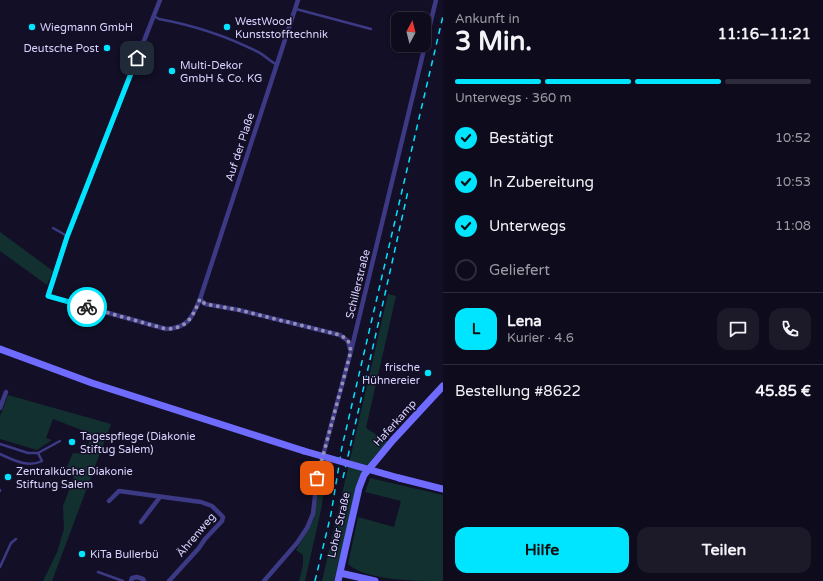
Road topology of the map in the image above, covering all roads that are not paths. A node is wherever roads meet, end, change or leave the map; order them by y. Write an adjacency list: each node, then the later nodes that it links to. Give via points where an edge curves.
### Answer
1 (160, 0): 5 (street)
2 (298, 0): 4 (street, Auf der Plaße)
3 (436, 0): 12 (street, Schillerstraße)
4 (295, 9): 6 (lane); 7 (street, Auf der Plaße)
5 (154, 15): 7 (lane, via 159,19 198,28 246,46 262,53); 9 (street)
6 (371, 29)
7 (277, 65): 10 (street, Auf der Plaße)
8 (53, 228): 9 (lane)
9 (67, 237): 10 (street, Auf der Plaße, via 48,296 166,329 181,327 187,323)
10 (200, 299): 12 (street, via 205,304 340,335 348,340)
11 (0, 349): 21 (main road, bridge, via 92,383 304,451)
12 (351, 351): 33 (street, Schillerstraße, via 317,478 313,514 297,543)
13 (443, 386): 20 (main road, Haferkamp)
14 (6, 392): 15 (street)
15 (0, 408)
16 (60, 441): 18 (lane)
17 (0, 444): 18 (lane, via 28,453)
18 (38, 453): 19 (lane, via 42,461 35,465 28,465)
19 (0, 454)
20 (364, 475): 28 (main road, Loher Straße)
21 (443, 490)
22 (160, 497): 23 (street, Ährenweg, via 119,492); 24 (street); 32 (street, Ährenweg, via 201,502 212,506 223,517)
23 (109, 501)
24 (141, 522)
25 (16, 539): 26 (lane, via 11,543)
26 (0, 567)
27 (98, 572): 29 (lane)
28 (340, 573): 34 (main road, Loher Straße); 35 (main road)
29 (123, 581)
30 (131, 581): 31 (street, via 137,576)
31 (144, 581)
32 (169, 581)
33 (264, 581)
34 (338, 581)
35 (375, 581)

